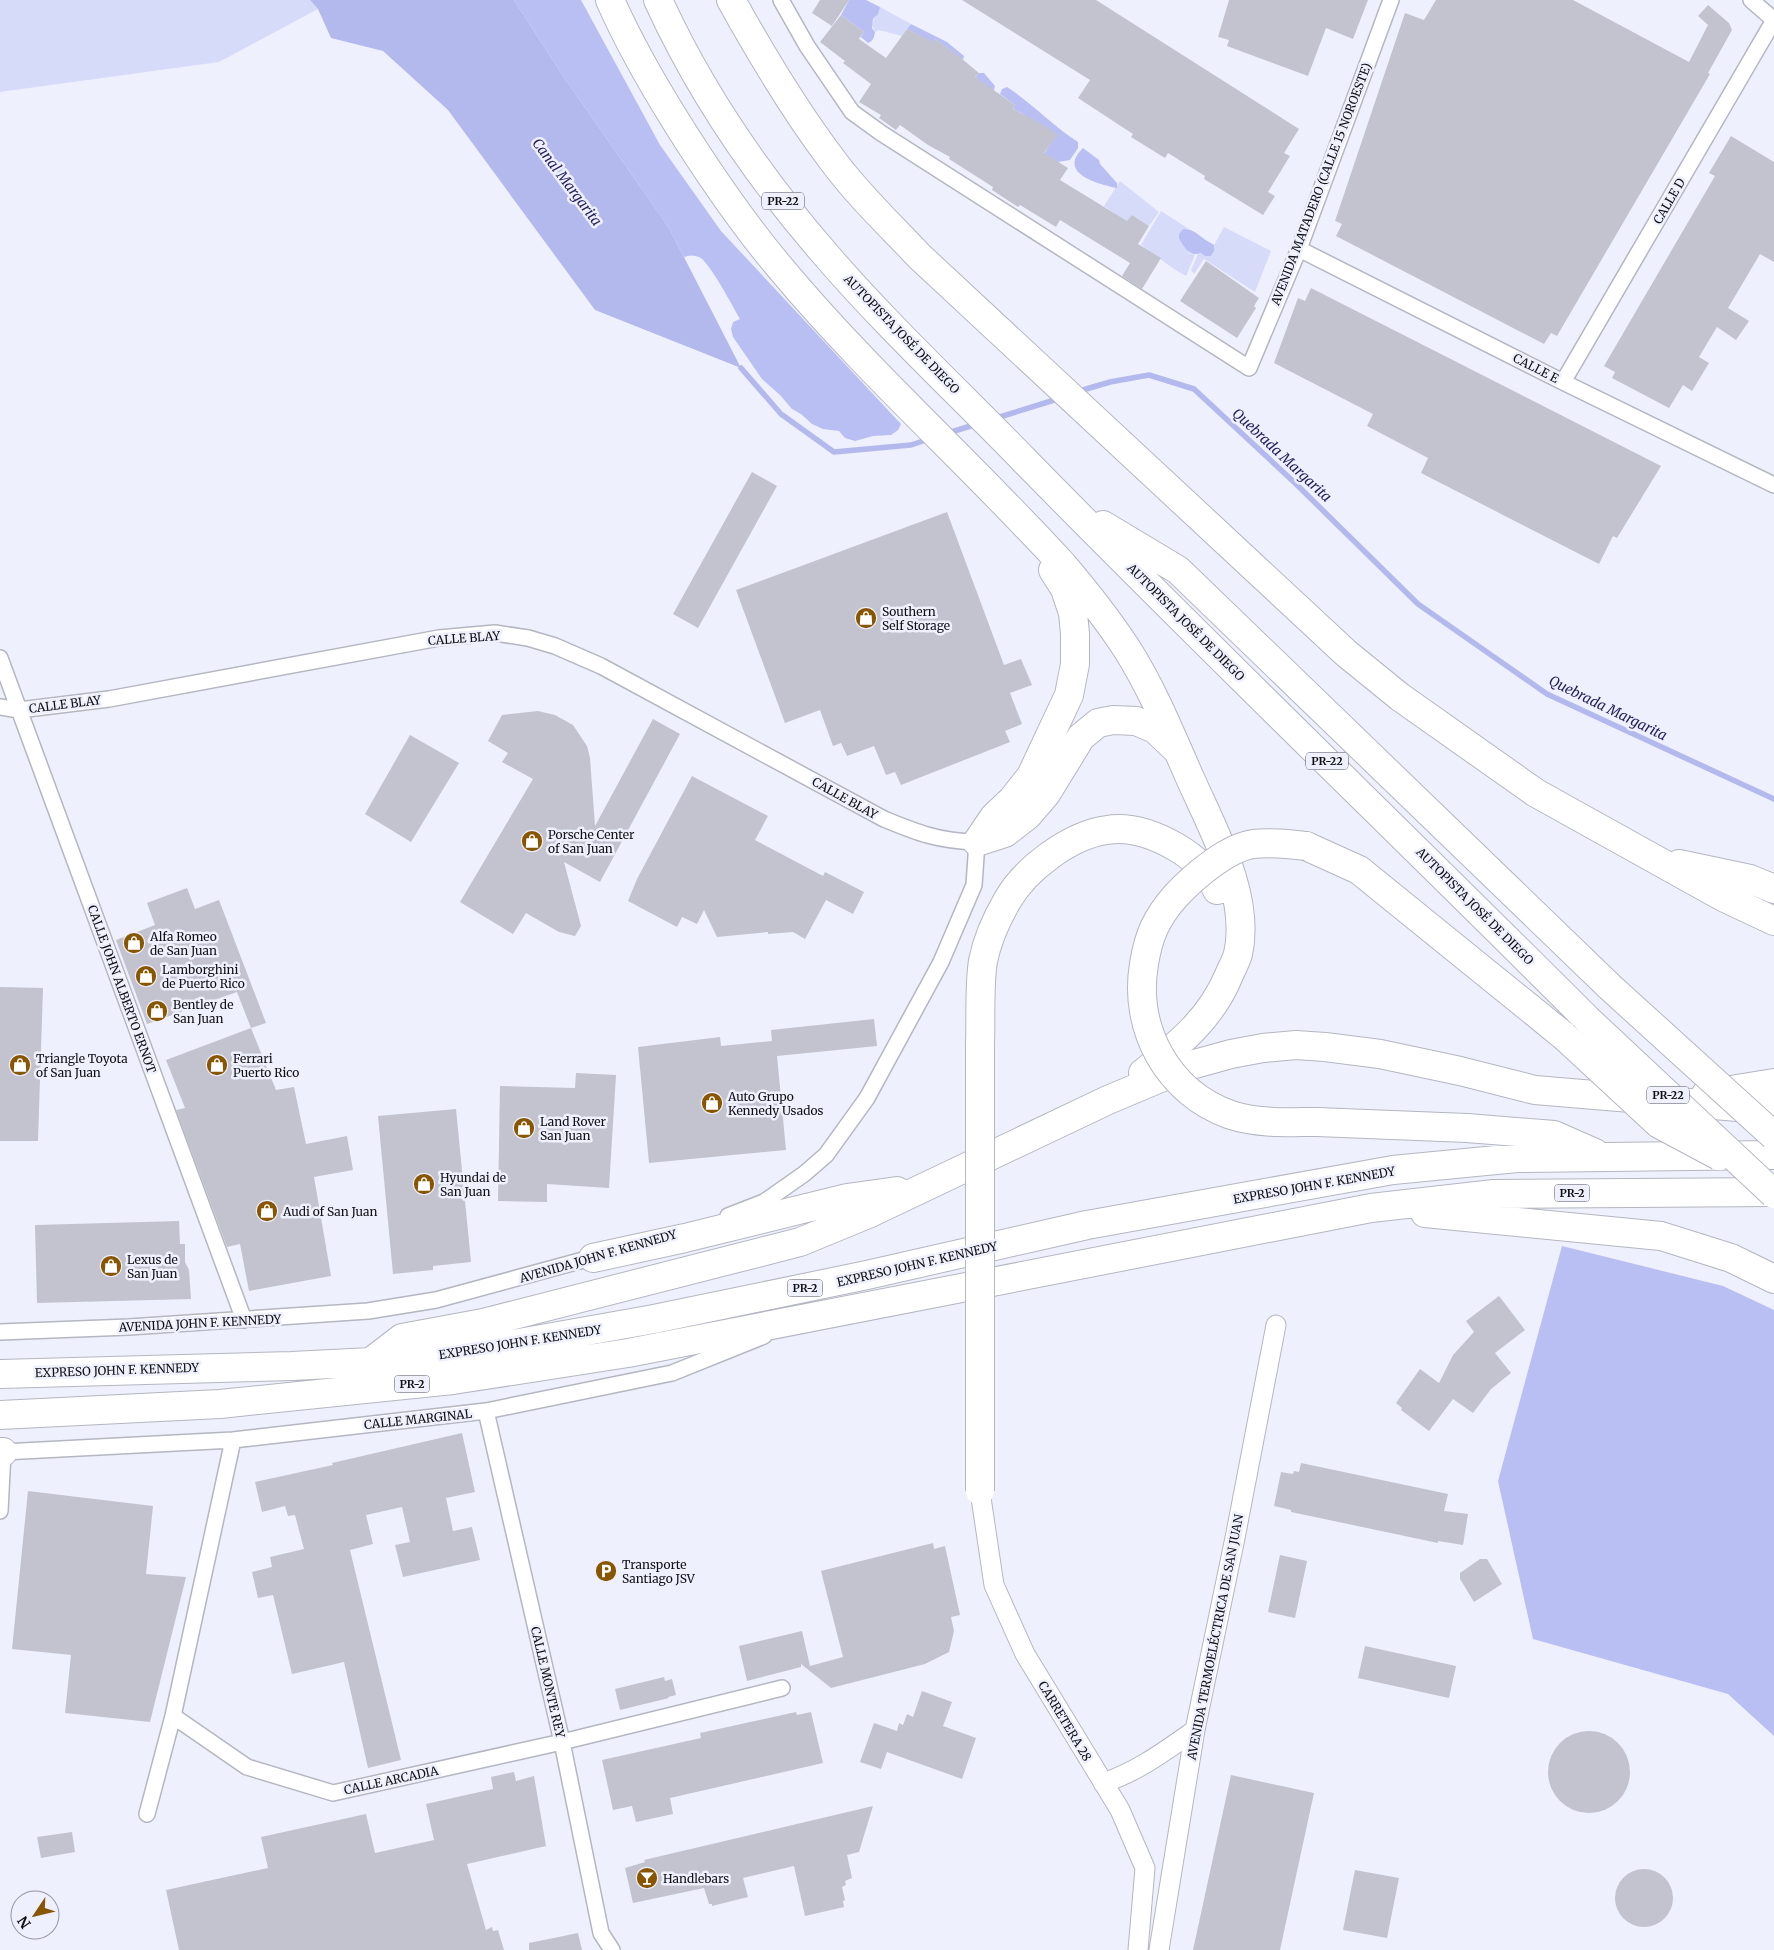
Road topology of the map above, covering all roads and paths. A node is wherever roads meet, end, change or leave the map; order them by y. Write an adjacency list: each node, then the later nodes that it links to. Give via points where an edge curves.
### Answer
1 (610, 0): 11 (highway, via 642,64 702,164 748,227 782,270)
2 (658, 0): 12 (highway, AUTOPISTA JOSÉ DE DIEGO / PR-22, via 706,90 734,133 826,254 884,319)
3 (731, 0): 18 (highway, via 779,81 832,160 919,256 1347,654 1400,697 1536,793)
4 (782, 0): 8 (street, AVENIDA MATADERO (CALLE 15 NOROESTE), via 794,25 852,112 1249,368)
5 (1391, 0): 8 (street, AVENIDA MATADERO (CALLE 15 NOROESTE))
6 (1751, 0): 7 (street)
7 (1774, 20): 9 (street, CALLE D)
8 (1299, 249): 9 (street, CALLE E)
9 (1563, 382): 10 (street, CALLE E)
10 (1774, 485)
11 (997, 496): 16 (highway, via 1069,572 1127,650); 17 (highway, via 1042,553 1065,589 1075,634 1075,664 1068,695 1031,776 994,817)
12 (1068, 504): 26 (highway, bridge, via 1178,570 1610,987); 29 (highway, AUTOPISTA JOSÉ DE DIEGO / PR-22, bridge, via 1587,1019)
13 (0, 658): 15 (street, CALLE JOHN ALBERTO ERNOT)
14 (0, 708): 15 (street, CALLE BLAY)
15 (19, 710): 17 (street, CALLE BLAY, via 109,699 439,638 495,633 555,646 601,666 884,819 933,838); 36 (street, CALLE JOHN ALBERTO ERNOT)
16 (1179, 753): 17 (highway, via 1155,729 1136,721 1098,723 1081,737 1046,794 1028,815 1005,833); 21 (highway, via 1216,836 1239,908 1240,943)
17 (977, 842): 33 (street, AVENIDA JOHN F. KENNEDY, via 974,885 941,962 867,1098 826,1155 764,1202 703,1226)
18 (1648, 857): 19 (highway, via 1750,879); 20 (highway)
19 (1774, 889)
20 (1774, 922)
21 (1224, 988): 23 (highway, via 1208,1013 1182,1042); 45 (highway, bridge, via 1230,946 1226,911 1216,886 1197,861 1167,842 1138,831 1107,830 1078,839 1049,857 1008,899 997,921 984,960 980,1044)
22 (1774, 1083): 24 (highway)
23 (1108, 1100): 24 (highway, via 1191,1065 1246,1051 1296,1045 1380,1054 1535,1090); 30 (highway)
24 (1660, 1101): 25 (highway)
25 (1774, 1110)
26 (1774, 1136)
27 (1774, 1155): 28 (highway, EXPRESO JOHN F. KENNEDY / PR-2)
28 (1603, 1157): 29 (highway, bridge, via 1554,1135 1467,1128 1258,1121 1230,1114 1194,1096 1163,1064 1153,1044 1142,1005 1146,951 1154,929 1174,896 1186,884 1232,852 1251,844 1278,842 1306,846 1359,870 1564,1036 1659,1124); 39 (highway, EXPRESO JOHN F. KENNEDY / PR-2, via 1517,1158 1393,1170 1087,1225 867,1275 584,1333)
29 (1749, 1172): 31 (highway, AUTOPISTA JOSÉ DE DIEGO / PR-22, bridge)
30 (928, 1186): 33 (highway, via 846,1198); 39 (highway, via 800,1242 483,1323 402,1338)
31 (1774, 1193): 32 (highway, PR-2, via 1494,1194)
32 (1371, 1208): 34 (highway, via 1661,1236 1731,1258); 35 (highway, PR-2)
33 (593, 1258): 36 (street, AVENIDA JOHN F. KENNEDY, via 436,1300 368,1311)
34 (1774, 1279)
35 (819, 1315): 41 (street, CALLE MARGINAL, via 672,1373); 42 (highway, PR-2, via 628,1353 453,1380 220,1404)
36 (244, 1320): 38 (street, AVENIDA JOHN F. KENNEDY)
37 (1276, 1325): 49 (street, AVENIDA TERMOELÉCTRICA DE SAN JUAN)
38 (0, 1332)
39 (371, 1362): 40 (highway, EXPRESO JOHN F. KENNEDY / PR-2)
40 (0, 1374)
41 (486, 1411): 43 (street, CALLE MARGINAL); 50 (street, CALLE MONTE REY)
42 (0, 1415)
43 (233, 1440): 44 (street, CALLE MARGINAL); 48 (street)
44 (2, 1452): 46 (street)
45 (980, 1491): 51 (street, CARRETERA 28, via 994,1585 1025,1654)
46 (0, 1511)
47 (782, 1688): 50 (street, CALLE ARCADIA)
48 (173, 1716): 50 (street, CALLE ARCADIA, via 247,1767 332,1793); 52 (street)
49 (1195, 1730): 51 (street, via 1154,1759 1124,1776); 55 (street, AVENIDA TERMOELÉCTRICA DE SAN JUAN)
50 (562, 1742): 53 (street, CALLE MONTE REY, via 601,1933)
51 (1103, 1783): 54 (street, CARRETERA 28, via 1120,1810 1145,1868)
52 (146, 1814)
53 (612, 1950)
54 (1138, 1950)
55 (1159, 1950)

